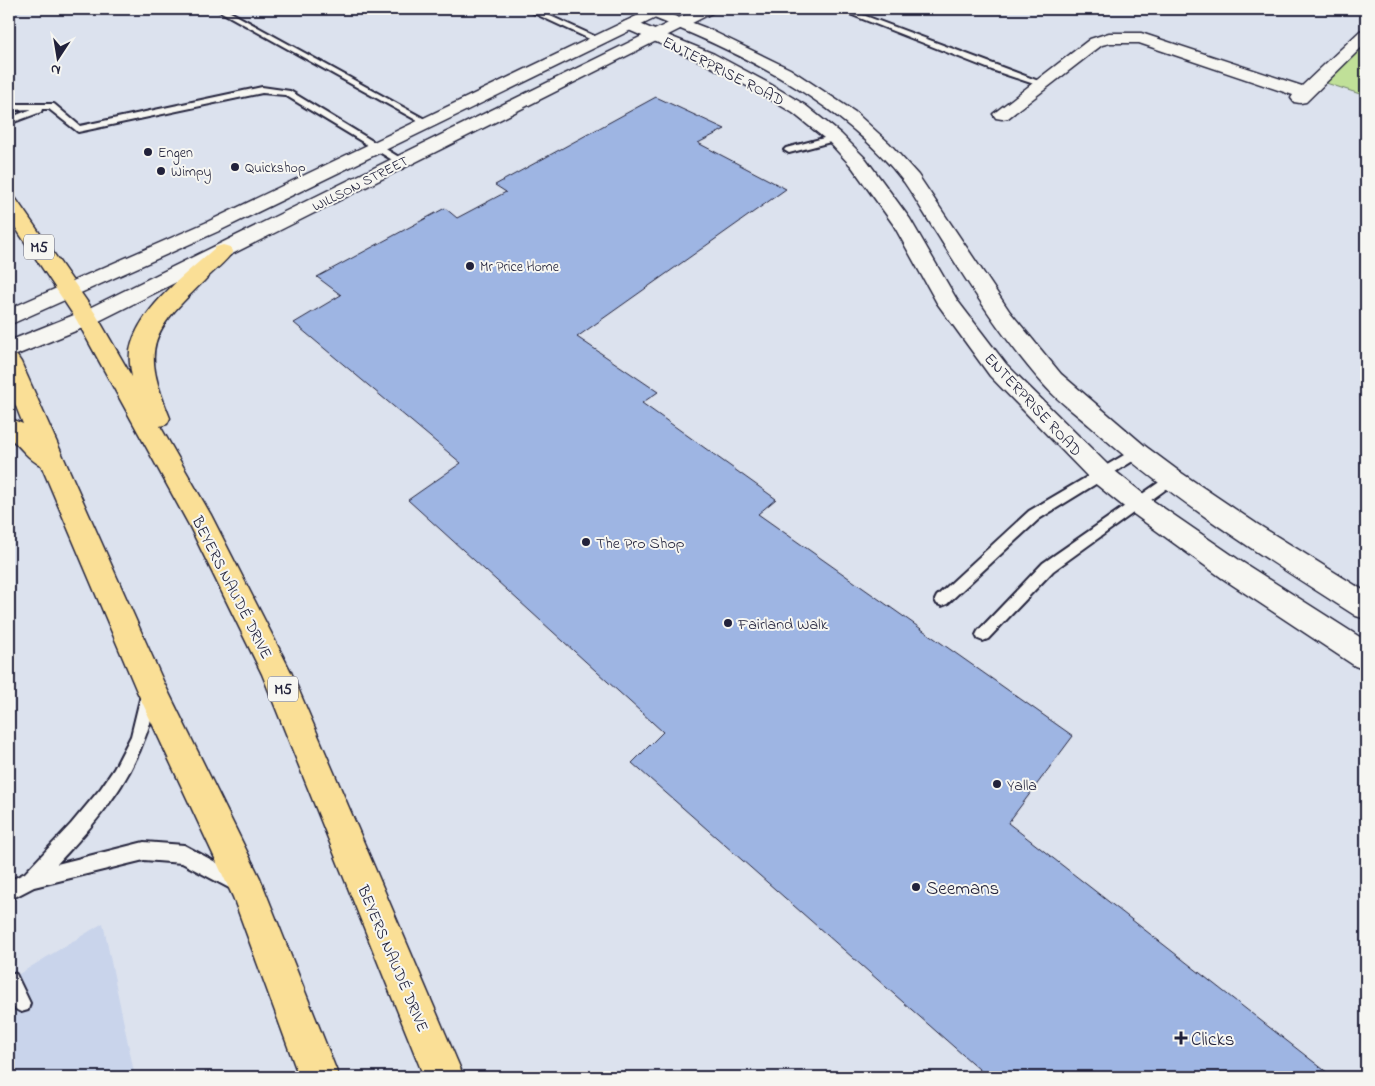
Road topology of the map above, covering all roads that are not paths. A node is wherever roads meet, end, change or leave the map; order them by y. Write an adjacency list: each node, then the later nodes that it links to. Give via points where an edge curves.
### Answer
1 (220, 9): 16 (lane)
2 (529, 9): 10 (lane)
3 (709, 9): 6 (street, WILLSON STREET)
4 (841, 9): 11 (lane)
5 (658, 11): 6 (street, ENTERPRISE ROAD); 7 (street, WILLSON STREET)
6 (682, 23): 9 (street, WILLSON STREET); 29 (street, ENTERPRISE ROAD, via 784,73 849,116 882,147 912,179 1002,317 1053,380)
7 (630, 25): 9 (street, ENTERPRISE ROAD); 10 (street, WILLSON STREET)
8 (1366, 34): 11 (street, via 1302,96 1157,43 1128,37 1096,42)
9 (656, 36): 17 (street, ENTERPRISE ROAD, via 708,58 764,88 799,109); 20 (street, WILLSON STREET)
10 (598, 40): 16 (street, WILLSON STREET)
11 (1040, 83): 14 (street)
12 (51, 106): 13 (lane); 15 (lane); 18 (lane, via 78,129 262,90 271,91 287,94)
13 (9, 107)
14 (1002, 114)
15 (9, 121)
16 (428, 123): 18 (street, WILLSON STREET)
17 (835, 138): 19 (lane); 31 (street, ENTERPRISE ROAD, via 859,162 903,223 948,303 998,370)
18 (378, 147): 20 (lane); 23 (street, WILLSON STREET, via 212,227)
19 (790, 150)
20 (402, 162): 22 (street, WILLSON STREET)
21 (9, 203): 23 (main road, BEYERS NAUDÉ DRIVE / M5)
22 (223, 251): 25 (street, WILLSON STREET); 34 (main road, via 160,313 147,332 140,353 146,388)
23 (68, 290): 24 (street, WILLSON STREET); 25 (main road, BEYERS NAUDÉ DRIVE / M5)
24 (9, 318)
25 (87, 318): 26 (street, WILLSON STREET); 34 (main road, BEYERS NAUDÉ DRIVE / M5)
26 (9, 350)
27 (9, 362): 30 (main road)
28 (9, 427): 30 (main road, via 26,437)
29 (1136, 453): 31 (lane); 32 (street, ENTERPRISE ROAD)
30 (53, 465): 39 (main road)
31 (1101, 474): 33 (street, ENTERPRISE ROAD); 35 (lane, via 1034,515)
32 (1172, 478): 33 (lane); 36 (street, ENTERPRISE ROAD, via 1247,532)
33 (1137, 503): 37 (lane, via 1048,567); 38 (street, ENTERPRISE ROAD, via 1232,570)
34 (201, 523): 46 (main road, BEYERS NAUDÉ DRIVE / M5, via 276,672)
35 (942, 600)
36 (1366, 607)
37 (983, 635)
38 (1366, 657)
39 (151, 689): 40 (lane, via 139,736 118,775 88,817); 41 (main road)
40 (31, 879): 41 (lane, via 144,851 184,854); 42 (lane)
41 (248, 890): 45 (main road)
42 (9, 891)
43 (9, 981): 44 (lane)
44 (21, 1003)
45 (320, 1077)
46 (444, 1077)

